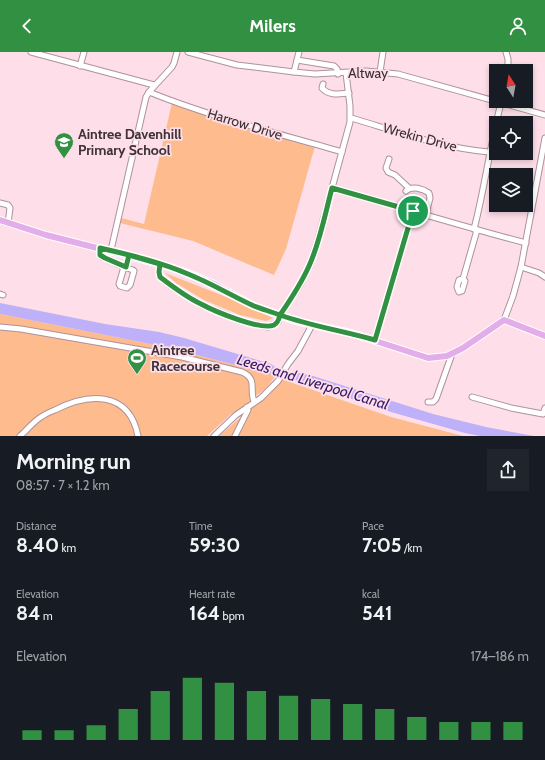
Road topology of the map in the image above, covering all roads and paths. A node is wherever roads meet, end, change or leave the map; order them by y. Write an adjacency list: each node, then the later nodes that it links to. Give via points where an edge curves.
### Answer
1 (31, 52): 10 (street)
2 (84, 52): 10 (street)
3 (177, 52): 16 (street, via 172,67)
4 (188, 52): 11 (street, Altway, via 238,65)
5 (299, 52): 8 (street)
6 (383, 52): 12 (street)
7 (506, 52): 9 (street)
8 (297, 60): 11 (street); 14 (street, via 334,66)
9 (508, 64)
10 (80, 66): 16 (street)
11 (294, 72): 14 (street, Altway)
12 (380, 72): 13 (street, Altway); 19 (street, Altway, via 400,74)
13 (346, 73): 14 (street, Altway); 18 (street)
14 (338, 74)
15 (322, 84): 18 (street, via 325,92 330,94)
16 (154, 85): 17 (street)
17 (149, 92): 25 (street, Harrow Drive, via 245,125); 37 (street)
18 (349, 93): 22 (street)
19 (489, 99)
20 (521, 108): 21 (street, Altway)
21 (545, 115)
22 (350, 118): 25 (street); 26 (street, Wrekin Drive, via 446,145)
23 (545, 138): 24 (street)
24 (544, 147): 35 (street)
25 (342, 152): 28 (street)
26 (489, 152): 34 (street)
27 (389, 159): 31 (street, via 386,168 388,172 395,175 408,189 414,187 429,193)
28 (332, 188): 30 (street); 43 (street, via 310,265)
29 (0, 203): 33 (street, via 10,208)
30 (413, 211): 31 (street); 48 (street)
31 (426, 214): 34 (street)
32 (0, 220): 33 (main road)
33 (8, 223): 36 (main road)
34 (476, 230): 35 (street); 42 (street)
35 (526, 243): 40 (street)
36 (100, 248): 37 (main road); 38 (street, via 100,255 125,267)
37 (111, 250): 38 (main road)
38 (129, 255): 39 (main road)
39 (160, 264): 43 (main road, via 214,284 254,306); 43 (street, via 160,277 202,305 246,322 268,326 278,322)
40 (521, 267): 41 (street, via 539,273); 44 (street)
41 (545, 278)
42 (463, 279)
43 (280, 315): 45 (main road)
44 (504, 320): 47 (main road); 49 (main road)
45 (312, 325): 48 (main road); 51 (street, via 280,379 261,398)
46 (0, 327): 51 (street, via 182,358 242,372 250,377)
47 (545, 336)
48 (375, 340): 49 (main road, via 428,358)
49 (452, 354): 52 (street, via 436,399)
50 (472, 397): 54 (street, via 543,414)
51 (254, 401): 53 (street)
52 (428, 402)
53 (247, 407): 57 (street); 58 (street, via 248,410)
54 (545, 408)
55 (20, 436): 56 (street, via 41,417 67,404 97,398 121,405 136,425)
56 (138, 436)
57 (214, 436)
58 (235, 436)

